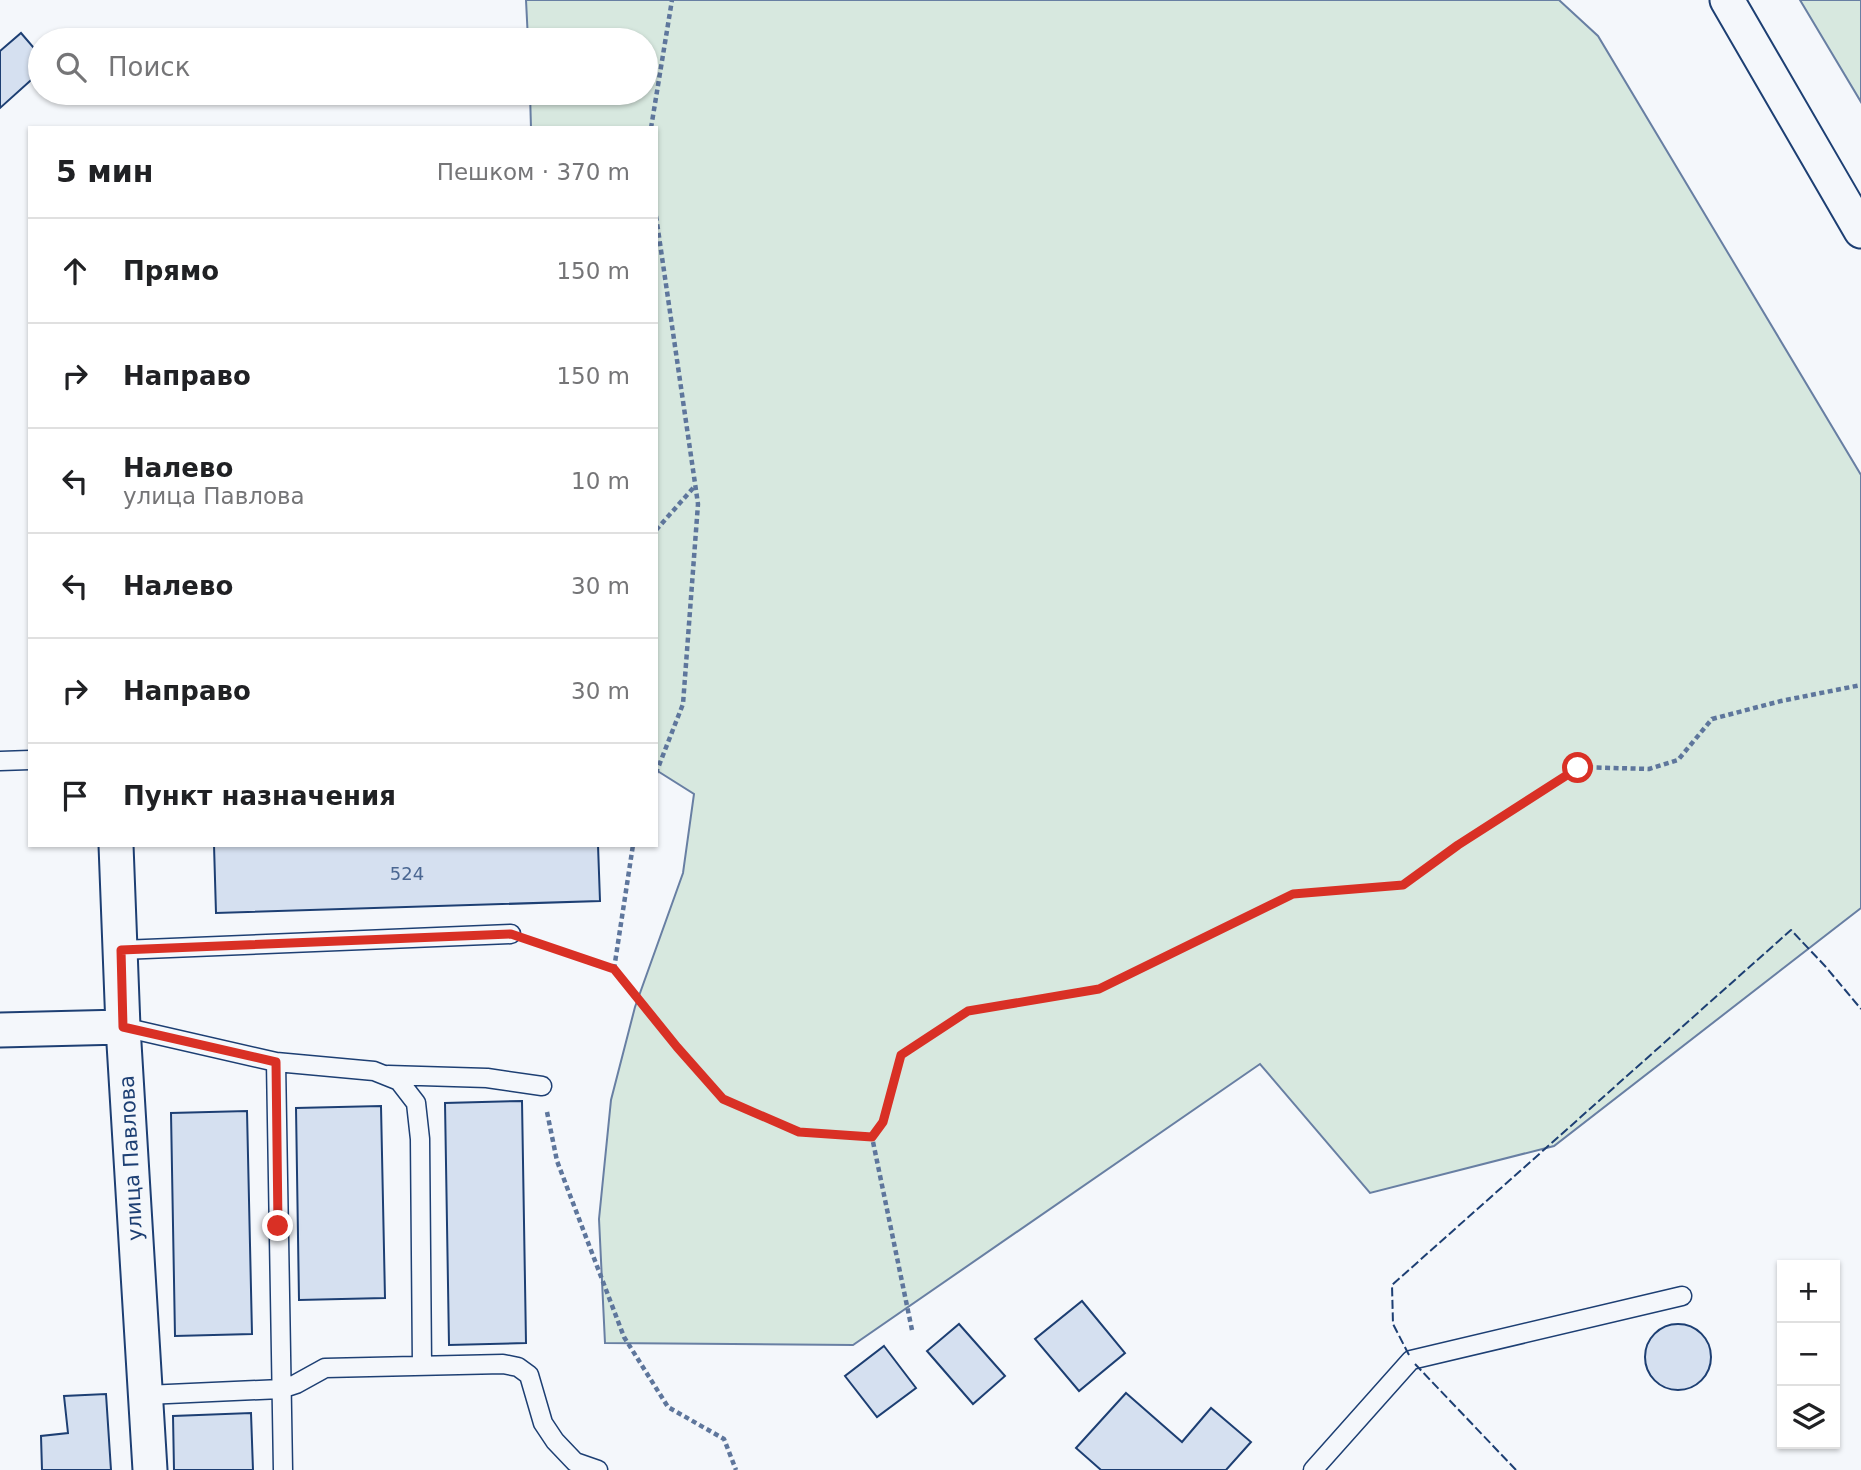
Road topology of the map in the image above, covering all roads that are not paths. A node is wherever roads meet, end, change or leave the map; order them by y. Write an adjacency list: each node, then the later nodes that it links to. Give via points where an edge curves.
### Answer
1 (1727, 0): 2 (street)
2 (1861, 231)
3 (28, 760): 4 (lane)
4 (0, 761)
5 (116, 847): 7 (street, улица Павлова)
6 (511, 934): 7 (lane)
7 (121, 950): 8 (street, улица Павлова)
8 (123, 1027): 9 (street); 10 (lane); 16 (street, улица Павлова)
9 (0, 1030)
10 (276, 1062): 11 (lane); 15 (lane)
11 (382, 1074): 12 (lane, via 487,1078); 14 (lane, via 399,1081 416,1102)
12 (542, 1086)
13 (1682, 1296): 20 (lane, via 1411,1360)
14 (422, 1366): 15 (lane, via 325,1368); 19 (lane, via 518,1367 529,1375 543,1423 555,1441 575,1462)
15 (281, 1389): 16 (lane); 18 (lane)
16 (146, 1395): 17 (street, улица Павлова)
17 (150, 1470)
18 (283, 1470)
19 (598, 1470)
20 (1314, 1470)

